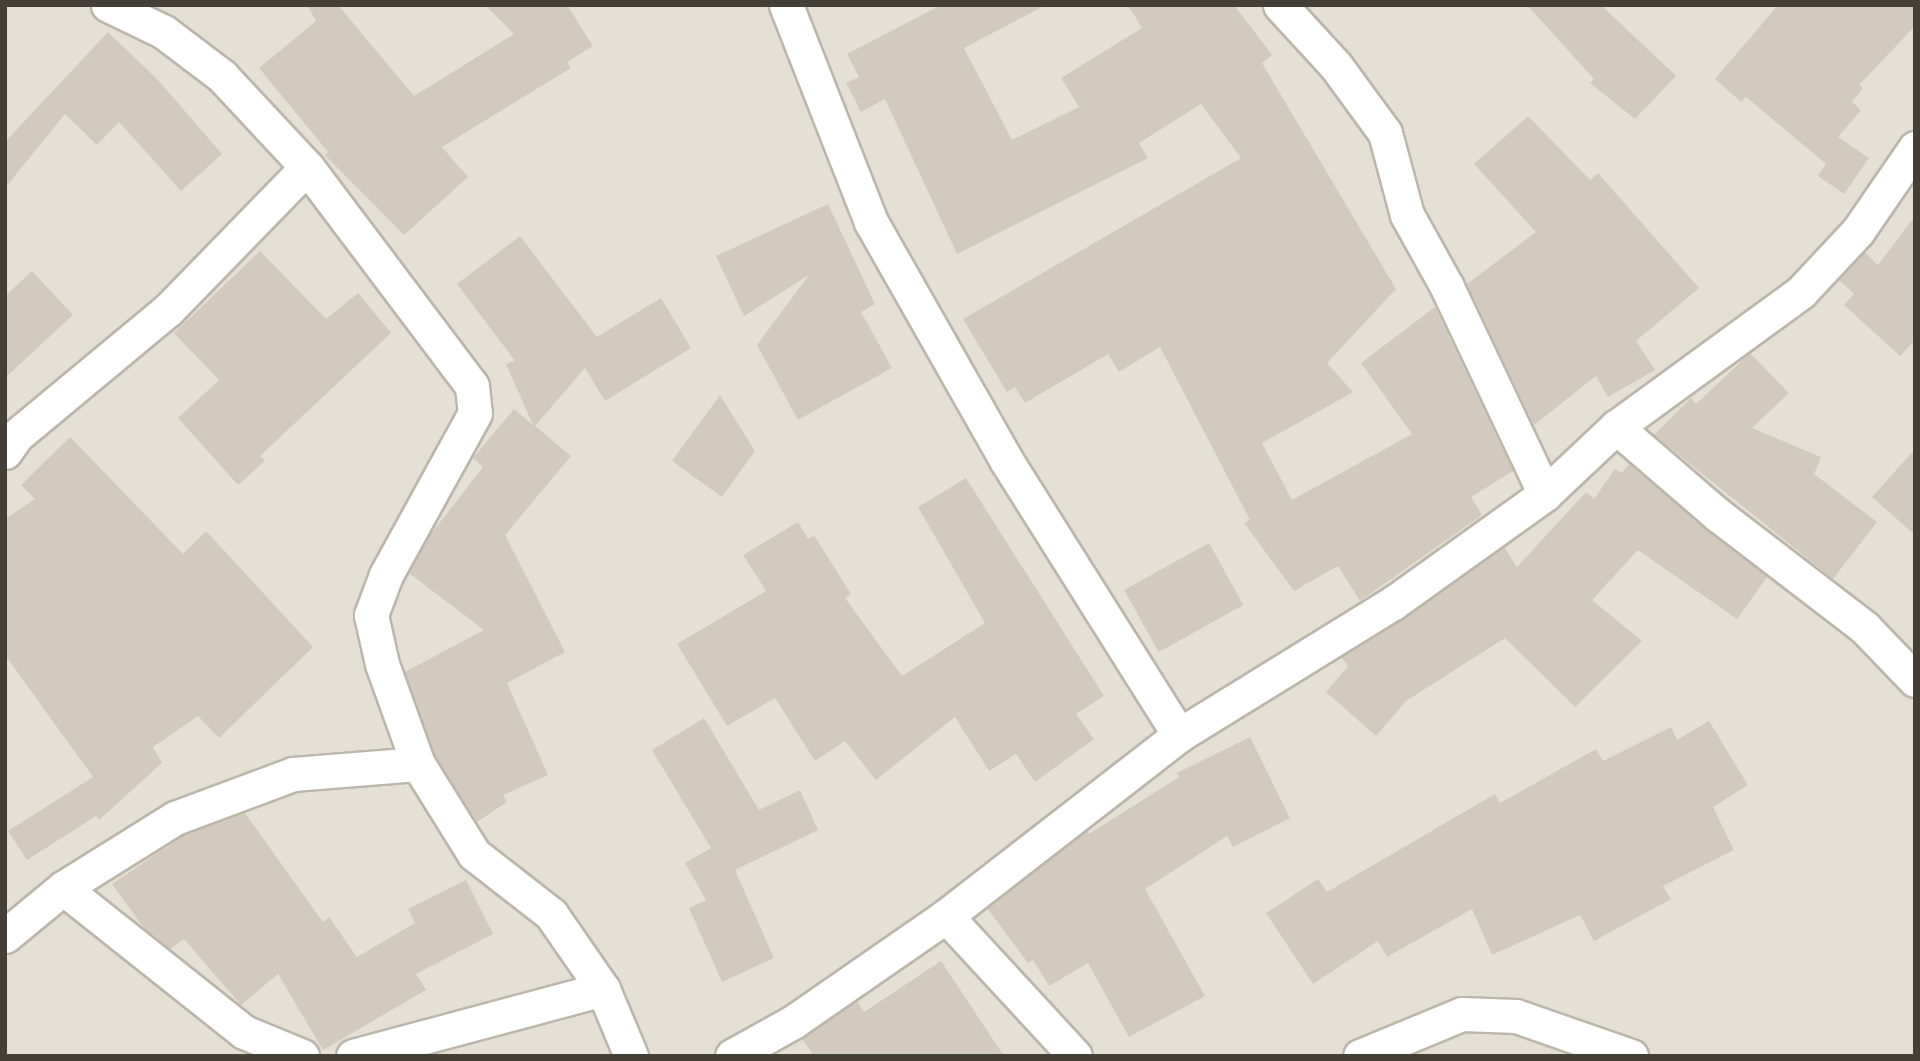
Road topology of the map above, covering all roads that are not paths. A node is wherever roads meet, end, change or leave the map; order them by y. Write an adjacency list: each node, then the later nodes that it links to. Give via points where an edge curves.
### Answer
1 (108, 5): 5 (street, via 164,32 222,76)
2 (786, 5): 10 (street, via 871,222 1006,460)
3 (1280, 5): 8 (street, via 1336,66 1385,133 1407,215 1447,287)
4 (1915, 148): 6 (street, via 1858,230 1801,292)
5 (307, 167): 7 (street, via 168,310 16,436); 11 (street, via 472,386 475,413 386,575 371,615 382,664)
6 (1616, 427): 8 (street); 9 (street, via 1718,515 1865,628)
7 (5, 452)
8 (1545, 494): 10 (street, via 1393,603)
9 (1915, 680)
10 (1179, 735): 13 (street)
11 (418, 764): 12 (street, via 293,774 174,818); 15 (street, via 474,854 551,914)
12 (63, 888): 14 (street); 16 (street, via 244,1032)
13 (946, 916): 19 (street, via 793,1022); 20 (street)
14 (5, 936)
15 (603, 989): 17 (street); 18 (street)
16 (302, 1056)
17 (353, 1056)
18 (631, 1056)
19 (732, 1056)
20 (1074, 1056)
21 (1360, 1056): 22 (street, via 1462,1014 1516,1016)
22 (1631, 1056)

